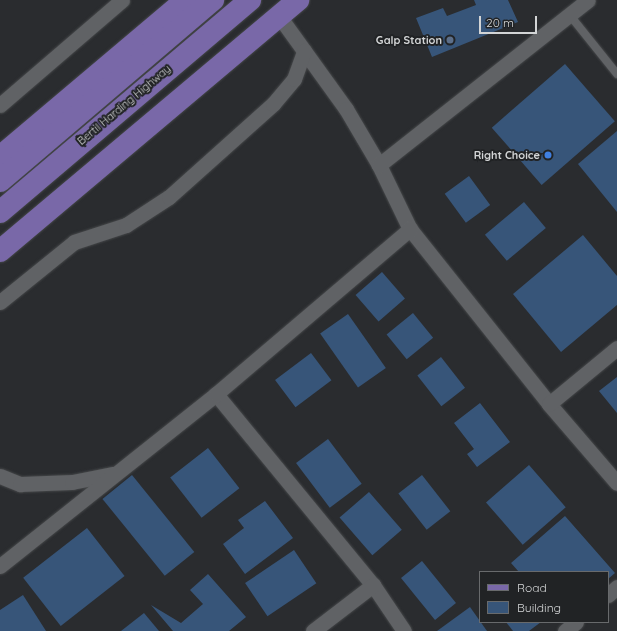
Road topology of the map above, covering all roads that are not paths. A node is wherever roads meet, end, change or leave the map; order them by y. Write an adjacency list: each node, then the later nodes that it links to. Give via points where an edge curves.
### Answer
1 (122, 0): 11 (street)
2 (186, 0): 12 (main road)
3 (213, 0): 14 (main road, Bertil Harding Highway)
4 (250, 0): 15 (main road, Bertil Harding Highway)
5 (298, 0): 8 (main road)
6 (588, 0): 7 (street)
7 (569, 14): 10 (lane); 13 (street)
8 (279, 16): 9 (street); 17 (main road)
9 (304, 51): 13 (street, via 346,109); 18 (street, via 294,79 273,104 169,197 126,225 74,242)
10 (617, 74)
11 (0, 105)
12 (0, 157)
13 (379, 164): 16 (street)
14 (0, 181)
15 (0, 212)
16 (410, 229): 20 (street); 21 (street)
17 (0, 251)
18 (0, 302)
19 (617, 348): 21 (street)
20 (216, 394): 22 (street); 26 (street)
21 (549, 404): 24 (street)
22 (116, 474): 23 (street, via 72,482 20,484); 25 (street)
23 (0, 476)
24 (617, 482)
25 (0, 566)
26 (372, 586): 30 (street); 31 (street)
27 (617, 587): 28 (street)
28 (609, 594)
29 (575, 623): 32 (street)
30 (313, 631)
31 (404, 631)
32 (565, 631)

